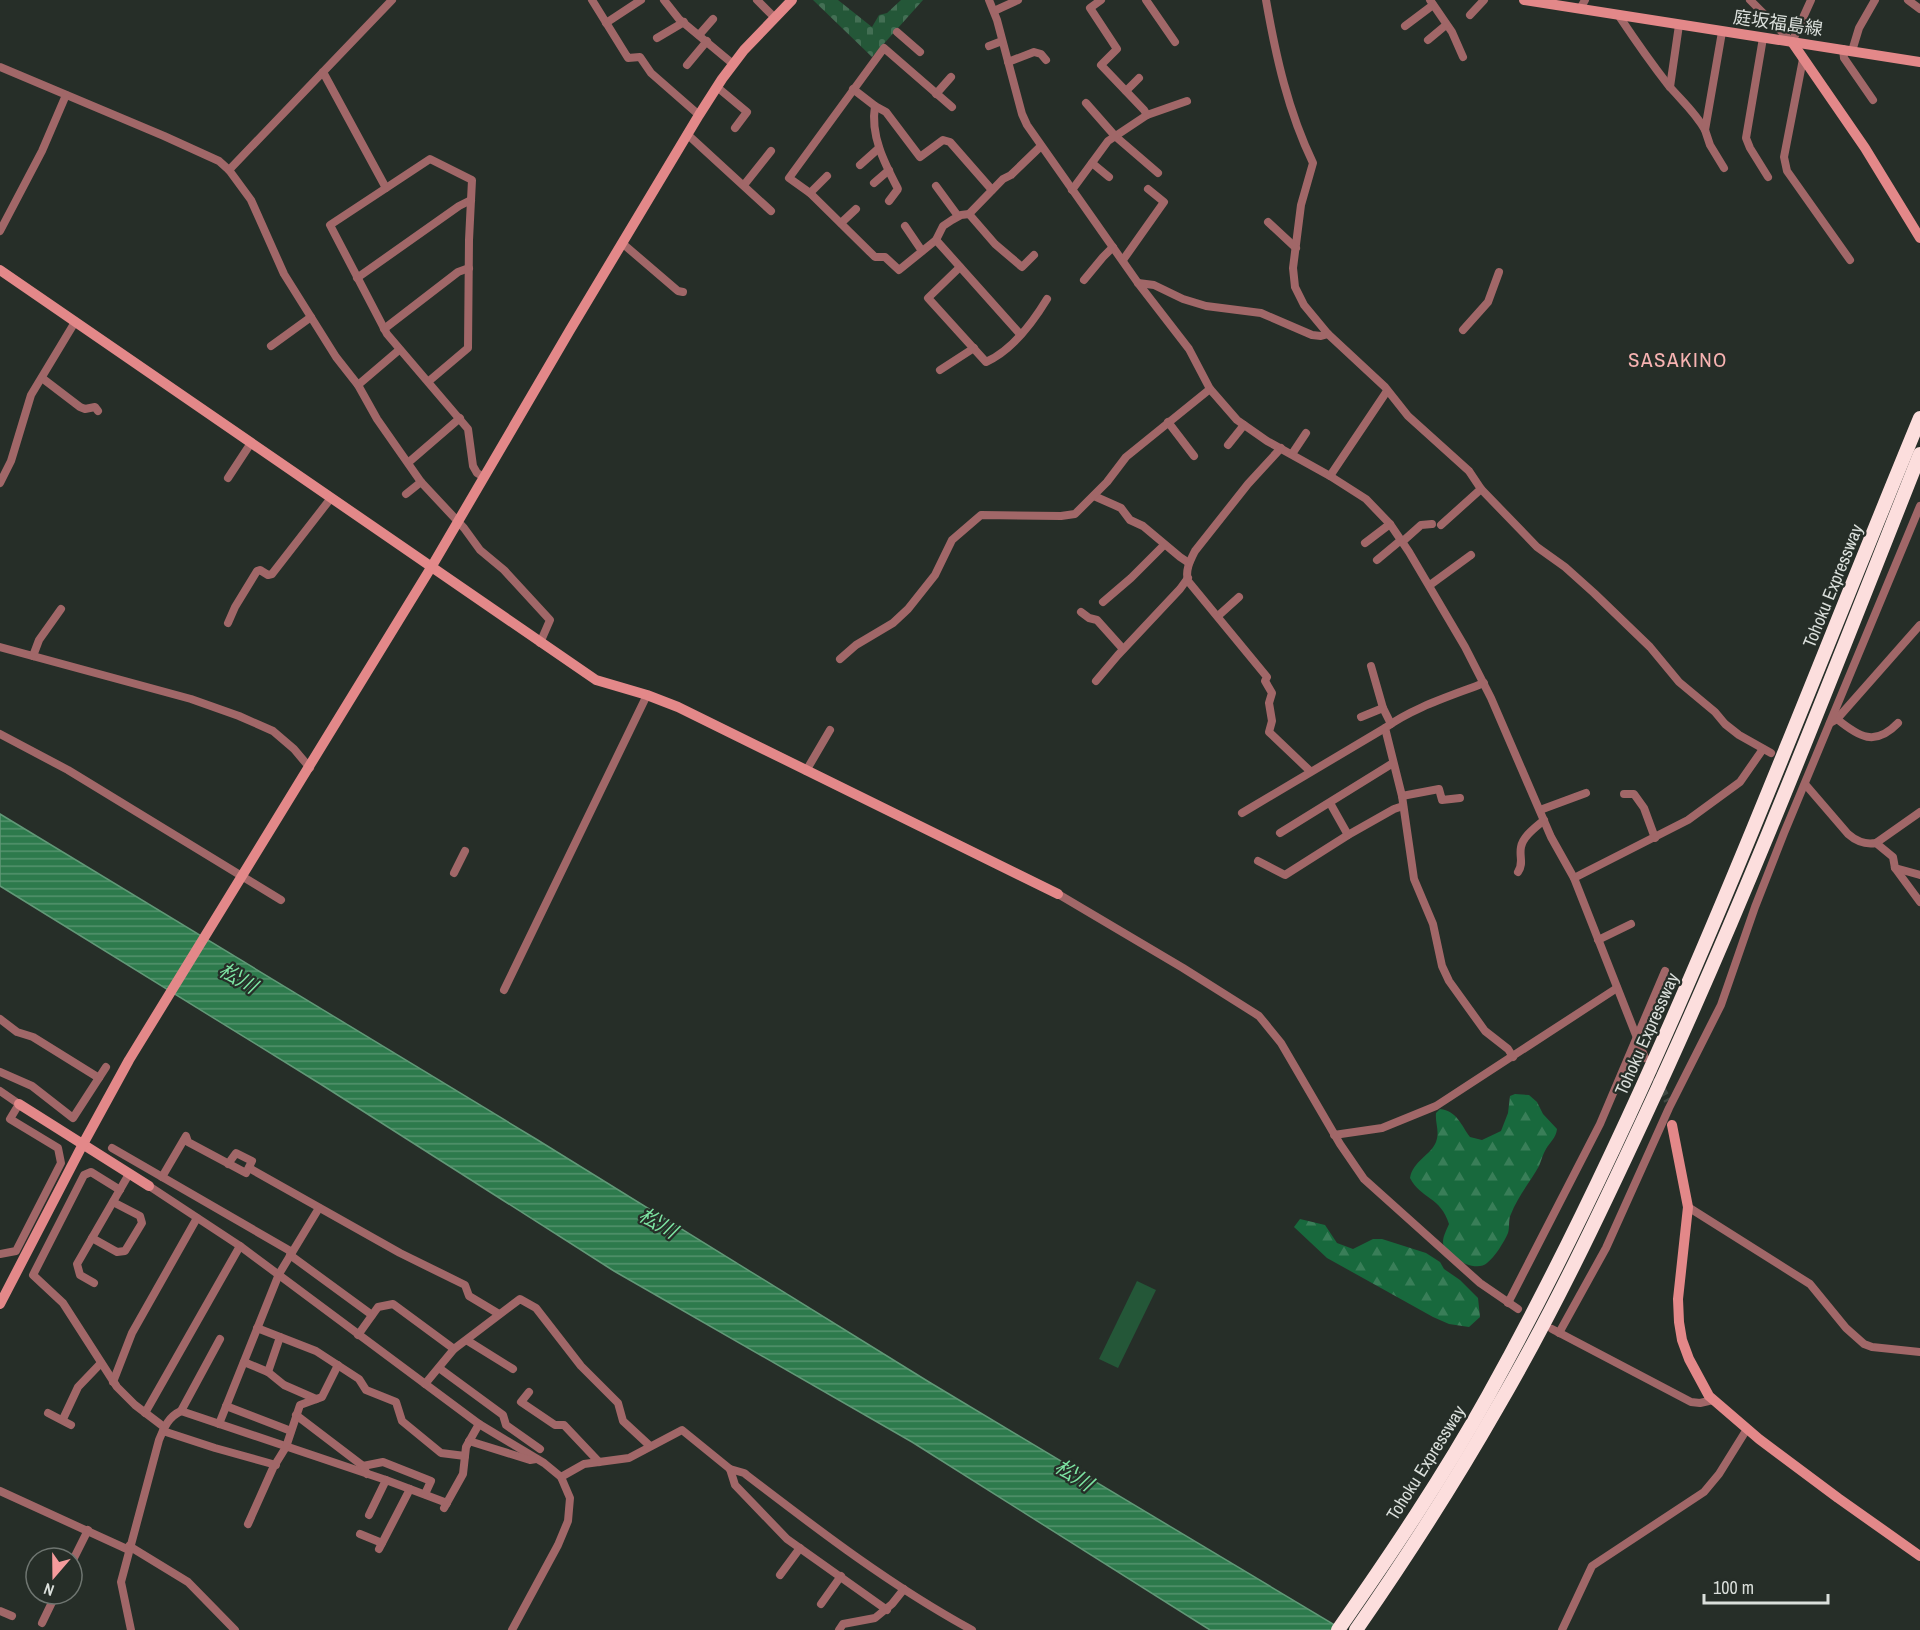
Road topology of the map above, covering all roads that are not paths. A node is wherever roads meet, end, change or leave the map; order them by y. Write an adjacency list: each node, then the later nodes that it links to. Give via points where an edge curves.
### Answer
1 (392, 0): 54 (street)
2 (592, 0): 29 (street)
3 (623, 0): 21 (street)
4 (641, 0): 21 (street)
5 (664, 0): 28 (street)
6 (757, 0): 26 (street)
7 (792, 0): 26 (street)
8 (989, 0): 23 (street)
9 (1017, 0): 23 (street)
10 (1101, 0): 60 (street, via 1090,8 1117,49 1101,65)
11 (1146, 0): 41 (street)
12 (1266, 0): 108 (street, via 1280,71 1313,163 1301,205)
13 (1484, 0): 24 (street)
14 (1524, 0): 20 (street, 庭坂福島線)
15 (1750, 0): 42 (street)
16 (1811, 0): 42 (street)
17 (1875, 0): 44 (street)
18 (1908, 0): 22 (street)
19 (1431, 3): 30 (street); 32 (street)
20 (1583, 5): 25 (street, 庭坂福島線)
21 (629, 8): 29 (street)
22 (1920, 9)
23 (994, 11): 40 (street)
24 (1470, 15)
25 (1619, 16): 31 (street, 庭坂福島線); 58 (street)
26 (774, 17): 51 (street)
27 (713, 19): 35 (street)
28 (684, 22): 35 (street); 36 (street)
29 (606, 23): 68 (street, via 628,58 640,57 651,73)
30 (1446, 25): 38 (street); 46 (street)
31 (1679, 25): 34 (street, 庭坂福島線); 58 (street)
32 (1405, 26)
33 (897, 32): 45 (street)
34 (1722, 32): 37 (street, 庭坂福島線); 71 (street)
35 (699, 35): 39 (street)
36 (657, 38)
37 (1762, 38): 42 (street, 庭坂福島線); 85 (street, via 1746,138)
38 (1428, 40)
39 (707, 41): 51 (street); 52 (street)
40 (1002, 41): 43 (street); 49 (street)
41 (1175, 42)
42 (1792, 42): 44 (street, 庭坂福島線); 47 (street)
43 (989, 46)
44 (1847, 50): 50 (street, 庭坂福島線); 63 (street, via 1844,58)
45 (920, 52)
46 (1463, 57)
47 (1803, 59): 104 (street); 112 (street, via 1785,165)
48 (1046, 60): 49 (street, via 1034,52)
49 (1008, 62): 74 (street, via 1022,114)
50 (1920, 62)
51 (733, 64): 57 (street)
52 (687, 65)
53 (0, 67): 62 (street)
54 (323, 72): 80 (street); 89 (street)
55 (951, 77): 61 (street)
56 (1139, 78): 60 (street)
57 (717, 87): 68 (street); 70 (street, via 747,112)
58 (1670, 87): 71 (street)
59 (853, 89): 61 (street, via 884,48); 66 (street); 93 (street, via 789,178)
60 (1126, 91): 69 (street)
61 (936, 94): 67 (street)
62 (66, 95): 80 (street, via 219,161); 103 (street)
63 (1873, 100)
64 (1188, 101): 69 (street)
65 (1086, 103): 73 (street)
66 (875, 106): 75 (street); 91 (street, via 886,112 920,157 943,140 950,142)
67 (952, 107)
68 (699, 115): 72 (street)
69 (1147, 115): 73 (street)
70 (735, 128)
71 (1705, 130): 79 (street)
72 (687, 134): 87 (street); 106 (street)
73 (1115, 136): 77 (street); 82 (street)
74 (1041, 146): 91 (street); 92 (street)
75 (879, 148): 78 (street); 81 (street)
76 (771, 151): 87 (street)
77 (1092, 162): 84 (street); 92 (street)
78 (860, 165)
79 (1724, 168)
80 (230, 170): 122 (street, via 251,200 284,274)
81 (888, 170): 86 (street); 95 (street, via 898,189)
82 (1158, 173)
83 (827, 176): 93 (street)
84 (1108, 177)
85 (1768, 177)
86 (874, 183)
87 (744, 184): 97 (street)
88 (936, 186): 99 (street)
89 (386, 188): 94 (street, via 430,159 472,180); 117 (street, via 330,225)
90 (1148, 189): 111 (street, via 1164,202)
91 (992, 190): 98 (street)
92 (1072, 190): 107 (street)
93 (810, 193): 101 (street)
94 (471, 200): 114 (street); 117 (street)
95 (889, 201)
96 (856, 209): 101 (street)
97 (771, 211)
98 (969, 214): 99 (street); 110 (street, via 1022,267)
99 (958, 216): 105 (street, via 943,226)
100 (1268, 222): 108 (street)
101 (841, 223): 109 (street, via 875,257 885,257 899,270)
102 (905, 226): 109 (street)
103 (0, 231)
104 (1920, 237)
105 (936, 240): 109 (street); 113 (street)
106 (622, 243): 120 (street); 151 (street)
107 (1113, 247): 111 (street); 118 (street)
108 (1296, 248): 127 (street, via 1295,287)
109 (922, 251)
110 (1034, 255)
111 (1123, 260): 119 (street)
112 (1850, 261)
113 (960, 267): 126 (street); 129 (street, via 928,298)
114 (469, 268): 124 (street, via 458,272); 133 (street, via 468,348)
115 (0, 270): 123 (street)
116 (1499, 272): 125 (street, via 1488,302)
117 (357, 278): 124 (street)
118 (1084, 280)
119 (1138, 283): 127 (street, via 1154,285 1206,306 1261,313 1312,335); 135 (street, via 1189,349)
120 (683, 292)
121 (1047, 299): 126 (street)
122 (311, 317): 128 (street); 134 (street)
123 (75, 322): 132 (street); 143 (street)
124 (384, 329): 130 (street)
125 (1463, 330)
126 (1020, 334): 129 (street, via 999,356 986,362)
127 (1328, 334): 136 (street)
128 (271, 346)
129 (974, 348): 131 (street)
130 (399, 350): 133 (street); 134 (street)
131 (940, 370)
132 (42, 378): 137 (street, via 80,407 95,407); 154 (street, via 29,401 11,461)
133 (429, 381): 138 (street)
134 (358, 385): 149 (street)
135 (1210, 389): 140 (street); 141 (street)
136 (1387, 391): 150 (street); 155 (street, via 1421,429 1469,471)
137 (98, 411)
138 (460, 418): 149 (street); 151 (street, via 468,429 473,466)
139 (1920, 418): 332 (highway, Tohoku Expressway, via 1736,873 1619,1141 1492,1389 1424,1502)
140 (1168, 422): 148 (street); 157 (street, via 1126,456)
141 (1244, 425): 144 (street); 145 (street)
142 (1306, 433): 146 (street)
143 (251, 443): 152 (street); 158 (street)
144 (1228, 445)
145 (1281, 448): 146 (street); 167 (street, via 1248,484)
146 (1292, 454): 150 (street)
147 (1920, 454): 333 (highway, Tohoku Expressway, via 1745,889 1582,1248 1498,1406)
148 (1194, 456)
149 (409, 462): 153 (street)
150 (1330, 476): 161 (street, via 1366,499)
151 (484, 477): 160 (street)
152 (228, 478)
153 (421, 482): 156 (street); 160 (street)
154 (0, 483)
155 (1481, 489): 162 (street, via 1436,525 1421,525); 211 (street, via 1536,547 1565,567 1650,647 1679,682 1725,724 1767,751 1733,788)
156 (406, 494)
157 (1094, 496): 164 (street, via 1121,508 1130,520); 182 (street, via 1071,515 981,515 952,540 935,575 908,609)
158 (332, 498): 168 (street); 176 (street, via 272,574 257,571)
159 (1920, 506): 189 (street)
160 (457, 521): 168 (street); 178 (street, via 480,550 550,620)
161 (1390, 524): 162 (street); 163 (street)
162 (1402, 541): 166 (street); 170 (street)
163 (1365, 543)
164 (1164, 545): 167 (street); 172 (street)
165 (1472, 555): 170 (street)
166 (1377, 560)
167 (1189, 563): 169 (street)
168 (432, 566): 178 (street); 195 (street)
169 (1188, 578): 175 (street); 180 (street)
170 (1430, 585): 185 (street)
171 (1239, 597): 175 (street)
172 (1103, 602)
173 (60, 609): 181 (street)
174 (1081, 612): 180 (street, via 1096,620)
175 (1218, 616): 197 (street, via 1267,677 1265,681 1272,693 1269,732)
176 (228, 623)
177 (1920, 626): 189 (street)
178 (540, 643): 186 (street, via 596,680)
179 (0, 647): 181 (street)
180 (1123, 649): 184 (street)
181 (33, 656): 195 (street, via 239,716 273,731)
182 (840, 659)
183 (1371, 666): 187 (street)
184 (1096, 681)
185 (1484, 683): 191 (street); 205 (street)
186 (647, 695): 196 (street); 228 (street)
187 (1383, 708): 188 (street); 191 (street)
188 (1361, 717)
189 (1834, 721): 190 (street, via 1871,738); 198 (street, via 1807,769)
190 (1898, 723)
191 (1388, 726): 194 (street); 197 (street)
192 (830, 730): 196 (street)
193 (0, 734): 220 (street, via 68,770)
194 (1393, 763): 201 (street); 203 (street)
195 (310, 768): 220 (street)
196 (806, 771): 221 (street)
197 (1310, 771): 207 (street)
198 (1805, 784): 212 (street, via 1855,840); 238 (street, via 1721,1005)
199 (1586, 794): 205 (street)
200 (1624, 794): 211 (street, via 1634,794 1644,808)
201 (1402, 796): 202 (street, via 1439,789 1442,800); 204 (street)
202 (1460, 798)
203 (1330, 803): 209 (street); 210 (street)
204 (1403, 806): 210 (street); 231 (street, via 1414,879 1433,924 1442,966 1485,1031)
205 (1540, 810): 208 (street)
206 (1920, 812): 212 (street)
207 (1242, 813)
208 (1544, 820): 216 (street, via 1524,839); 219 (street)
209 (1280, 833)
210 (1348, 835): 214 (street, via 1285,875)
211 (1655, 838): 219 (street)
212 (1876, 843): 215 (street, via 1893,857)
213 (465, 851): 217 (street)
214 (1258, 861)
215 (1895, 868): 218 (street); 223 (street)
216 (1518, 872)
217 (454, 873)
218 (1920, 875)
219 (1574, 878): 225 (street)
220 (241, 879): 222 (street); 241 (street)
221 (1058, 894): 240 (street, via 1259,1016 1281,1043)
222 (281, 900)
223 (1920, 902)
224 (1631, 924): 225 (street)
225 (1598, 940): 227 (street)
226 (1665, 971): 230 (street)
227 (1617, 988): 230 (street); 231 (street)
228 (504, 990)
229 (0, 1019): 235 (street)
230 (1636, 1038): 232 (street); 260 (street, via 1600,1124)
231 (1512, 1057): 240 (street, via 1413,1117 1382,1128)
232 (1645, 1058)
233 (106, 1067): 235 (street)
234 (0, 1072): 235 (street, via 32,1086 73,1118)
235 (99, 1078)
236 (0, 1091): 237 (street)
237 (19, 1104): 241 (street); 256 (street, via 10,1119 58,1148 61,1163 16,1251)
238 (1668, 1105): 239 (street); 282 (street, via 1606,1248 1556,1331 1691,1402)
239 (1672, 1125): 250 (street)
240 (1334, 1134): 260 (street, via 1364,1179 1480,1283)
241 (82, 1144): 245 (street); 259 (street)
242 (112, 1148): 246 (street)
243 (228, 1164): 244 (street, via 246,1173); 244 (street, via 236,1153 252,1161); 246 (street, via 188,1142 186,1136)
244 (249, 1168): 251 (street)
245 (129, 1174): 247 (street); 248 (street)
246 (162, 1177): 255 (street)
247 (149, 1186): 252 (street)
248 (120, 1190): 249 (street); 273 (street, via 91,1172 84,1175 33,1275 63,1302)
249 (113, 1202): 253 (street); 253 (street, via 140,1216 142,1223 125,1251 117,1252)
250 (1688, 1207): 271 (street, via 1810,1284 1864,1344); 282 (street, via 1679,1322 1689,1359)
251 (319, 1208): 255 (street); 263 (street, via 465,1285 469,1296)
252 (197, 1218): 254 (street); 278 (street, via 132,1333)
253 (92, 1238): 258 (street, via 77,1264 80,1275)
254 (240, 1246): 257 (street); 286 (street)
255 (291, 1253): 257 (street); 264 (street)
256 (0, 1254)
257 (279, 1274): 265 (street); 266 (street)
258 (94, 1283)
259 (4, 1286): 261 (street)
260 (1508, 1303): 262 (street)
261 (0, 1304)
262 (1518, 1309)
263 (499, 1314): 269 (street); 297 (street, via 520,1299 536,1308 581,1366 618,1403 622,1421)
264 (372, 1315): 266 (street); 270 (street, via 378,1307 393,1304)
265 (257, 1328): 267 (street); 272 (street)
266 (358, 1335): 279 (street)
267 (280, 1337): 274 (street, via 316,1351); 277 (street)
268 (220, 1339): 284 (street)
269 (468, 1341): 270 (street); 276 (street)
270 (454, 1349): 275 (street)
271 (1920, 1352)
272 (244, 1362): 277 (street); 283 (street)
273 (101, 1363): 278 (street); 288 (street, via 78,1387)
274 (338, 1365): 281 (street, via 322,1397); 299 (street, via 359,1379 366,1390 396,1402 402,1421 441,1454)
275 (439, 1368): 279 (street); 298 (street, via 503,1415 506,1425)
276 (513, 1370)
277 (268, 1372): 281 (street)
278 (113, 1382): 286 (street)
279 (425, 1384): 290 (street)
280 (529, 1392): 301 (street, via 521,1402 555,1425 564,1425)
281 (316, 1399): 287 (street, via 300,1405)
282 (1713, 1400): 293 (street)
283 (226, 1406): 289 (street); 294 (street)
284 (181, 1411): 289 (street); 292 (street, via 173,1414)
285 (48, 1413): 288 (street)
286 (145, 1413): 292 (street)
287 (296, 1415): 294 (street); 304 (street)
288 (63, 1419): 291 (street)
289 (219, 1424): 296 (street)
290 (479, 1424): 295 (street); 300 (street)
291 (71, 1425)
292 (163, 1429): 302 (street); 315 (street)
293 (1747, 1429): 317 (street); 334 (street, via 1704,1492 1592,1566)
294 (291, 1431): 296 (street)
295 (469, 1441): 299 (street); 300 (street)
296 (286, 1446): 302 (street); 304 (street)
297 (650, 1446): 301 (street, via 629,1458); 303 (street, via 682,1431)
298 (540, 1449)
299 (465, 1456): 309 (street, via 463,1474 445,1505)
300 (537, 1459): 305 (street)
301 (599, 1462): 305 (street, via 584,1464)
302 (276, 1465): 311 (street)
303 (730, 1469): 316 (street, via 735,1485); 320 (street, via 744,1473)
304 (365, 1470): 306 (street); 309 (street, via 383,1462 431,1481)
305 (561, 1477): 329 (street, via 570,1498 568,1521)
306 (386, 1480): 307 (street); 310 (street)
307 (410, 1489): 309 (street); 313 (street, via 381,1546)
308 (0, 1491): 312 (street)
309 (425, 1494)
310 (369, 1515)
311 (248, 1524)
312 (88, 1530): 314 (street); 315 (street)
313 (360, 1534)
314 (80, 1546)
315 (129, 1548): 327 (street, via 121,1582); 328 (street, via 188,1582)
316 (800, 1548): 318 (street); 319 (street)
317 (1920, 1556)
318 (780, 1575)
319 (841, 1576): 321 (street); 323 (street)
320 (904, 1589): 323 (street); 331 (street)
321 (821, 1604)
322 (50, 1606): 326 (street)
323 (886, 1610): 330 (street, via 875,1618 843,1624)
324 (0, 1611): 325 (street)
325 (12, 1616)
326 (42, 1623)
327 (131, 1630)
328 (235, 1630)
329 (512, 1630)
330 (839, 1630)
331 (972, 1630)
332 (1338, 1630)
333 (1356, 1630)
334 (1562, 1630)

